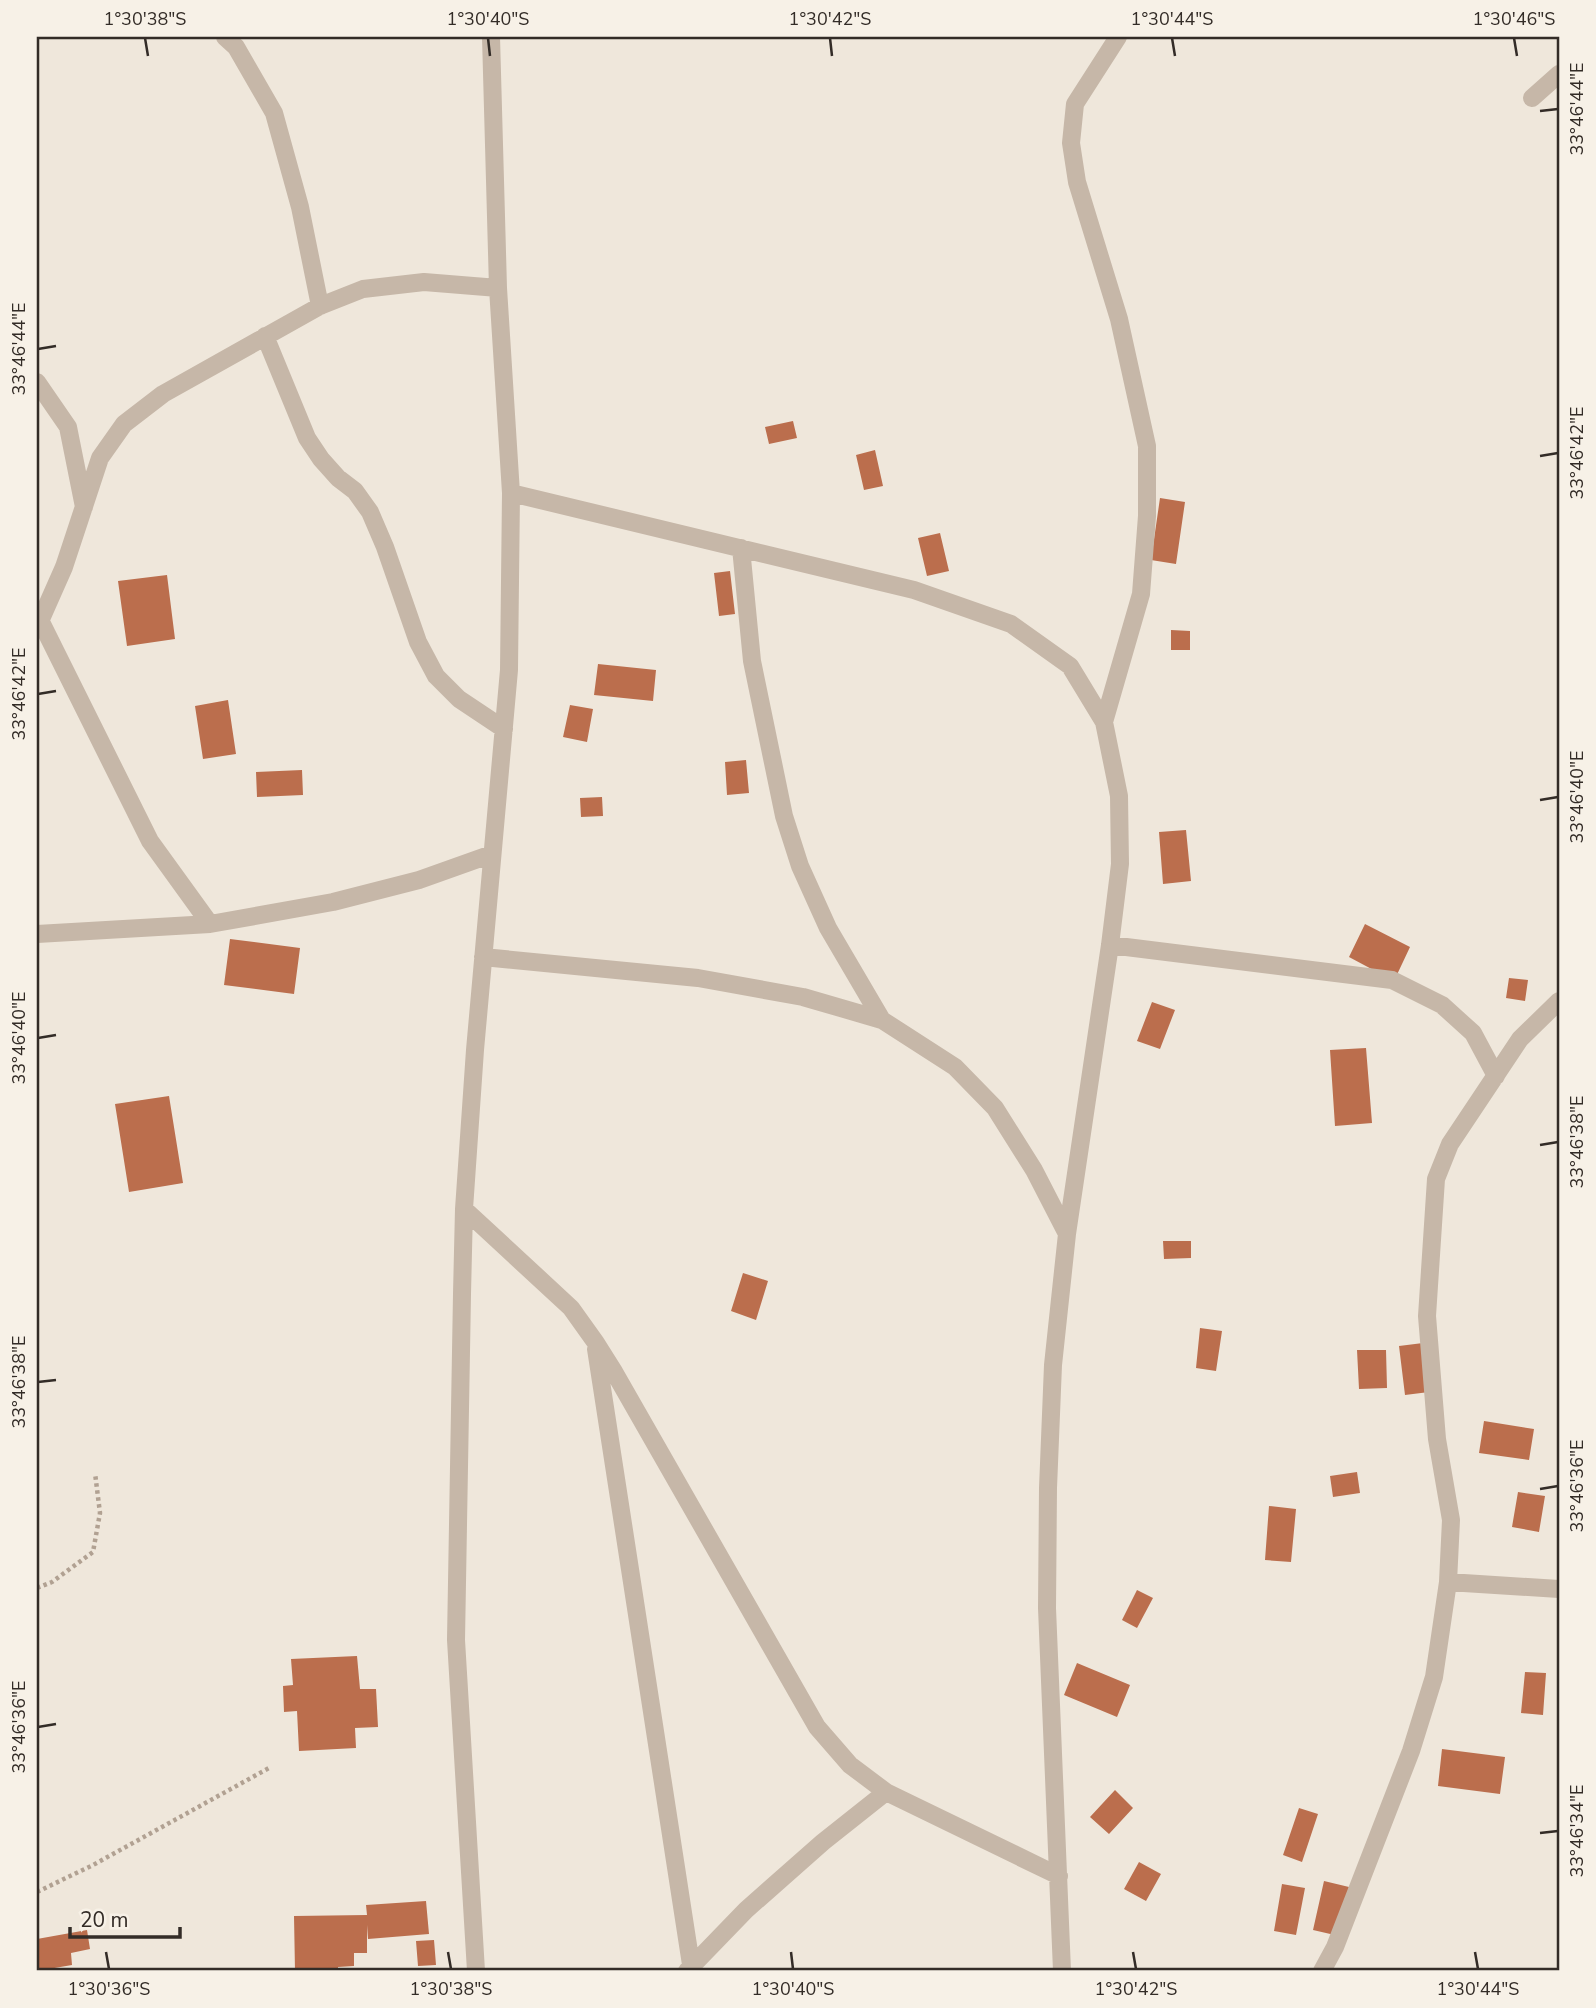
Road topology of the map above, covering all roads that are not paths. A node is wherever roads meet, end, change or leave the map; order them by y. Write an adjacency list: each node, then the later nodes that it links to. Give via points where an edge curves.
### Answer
1 (225, 37): 7 (street, via 236,47 274,113)
2 (491, 37): 6 (street)
3 (1118, 37): 14 (street, via 1075,104 1071,143 1077,182 1119,319 1147,446 1141,594)
4 (1559, 74): 5 (street)
5 (1532, 98)
6 (498, 288): 7 (street, via 424,282 363,289); 10 (street)
7 (320, 306): 8 (street)
8 (265, 336): 11 (street, via 163,394 124,424 100,458); 15 (street, via 307,438 370,512 418,642 436,676)
9 (37, 382): 11 (street, via 68,427)
10 (511, 493): 12 (street); 15 (street)
11 (85, 510): 13 (street)
12 (741, 548): 14 (street, via 914,590 1011,624 1070,666); 22 (street, via 752,662 784,816 828,928)
13 (39, 625): 17 (street, via 150,841)
14 (1104, 722): 19 (street, via 1119,796 1119,864)
15 (504, 729): 16 (street)
16 (492, 854): 17 (street, via 419,880 333,902); 20 (street)
17 (210, 924): 18 (street)
18 (37, 934)
19 (1110, 945): 23 (street, via 1392,980 1442,1005 1474,1033); 25 (street)
20 (483, 957): 22 (street, via 698,978 803,998); 24 (street)
21 (1559, 1001): 23 (street, via 1520,1039)
22 (882, 1020): 25 (street, via 955,1067 995,1108)
23 (1496, 1076): 27 (street, via 1450,1143 1436,1179 1427,1316 1437,1439 1451,1520)
24 (464, 1209): 26 (street, via 572,1308); 32 (street, via 456,1640)
25 (1067, 1234): 30 (street, via 1053,1365 1046,1608)
26 (596, 1343): 29 (street, via 817,1727 850,1766); 31 (street)
27 (1448, 1582): 28 (street); 34 (street, via 1434,1677 1411,1751)
28 (1559, 1589)
29 (886, 1792): 30 (street); 31 (street, via 746,1910)
30 (1059, 1876): 33 (street)
31 (690, 1969)
32 (476, 1971)
33 (1062, 1971)
34 (1322, 1971)

